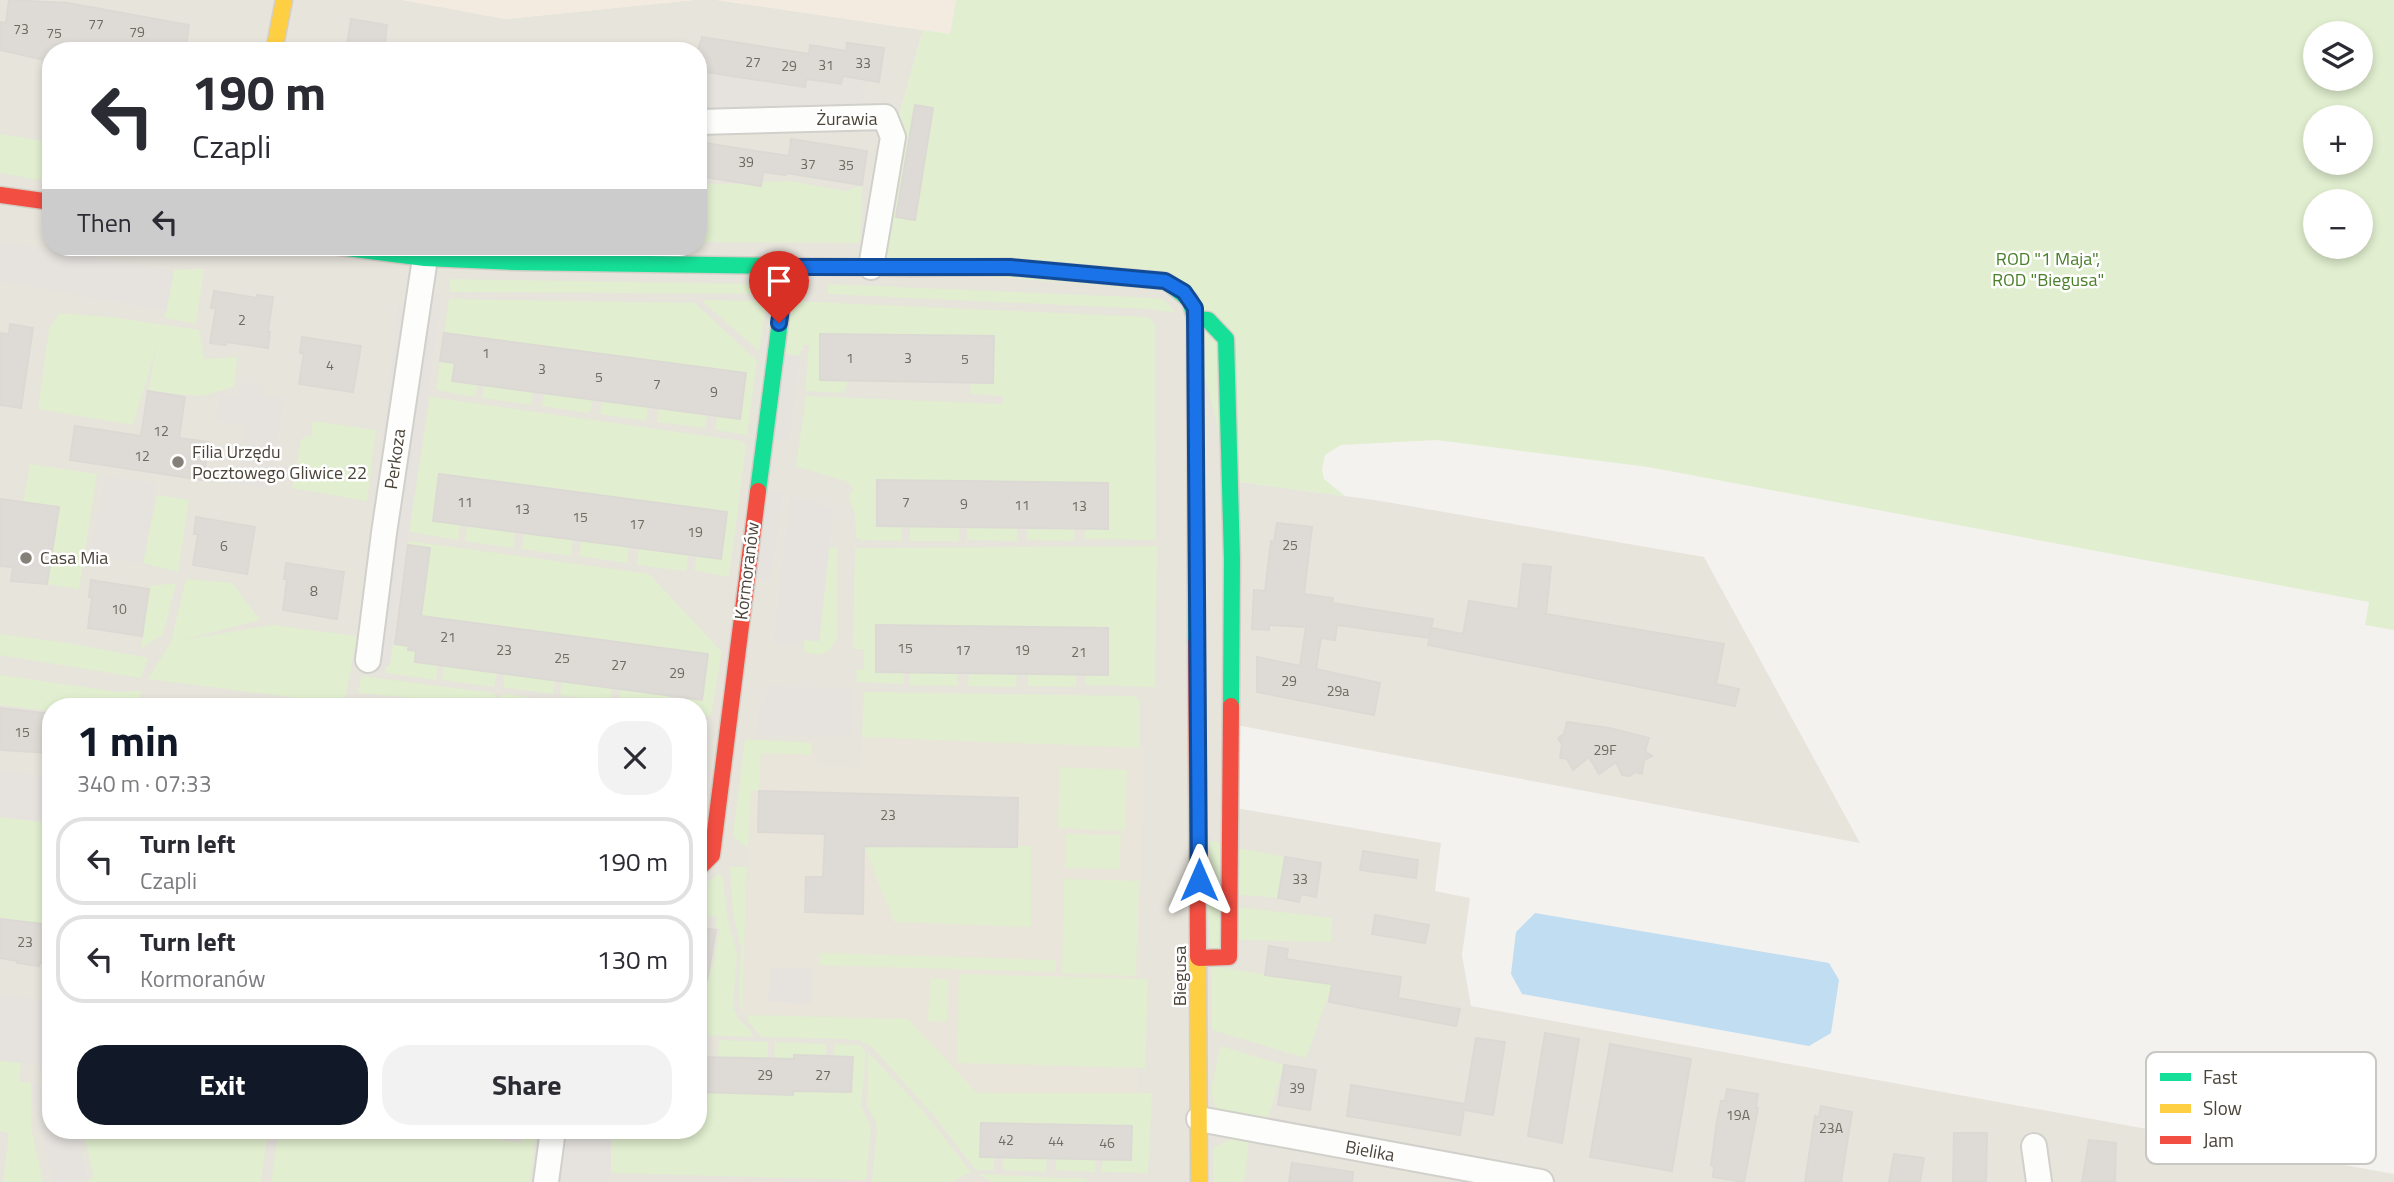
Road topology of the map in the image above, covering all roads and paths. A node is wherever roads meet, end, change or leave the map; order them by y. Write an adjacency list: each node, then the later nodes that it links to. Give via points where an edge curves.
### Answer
1 (284, 0): 2 (street)
2 (276, 42)
3 (707, 122): 9 (street, Żurawia, via 885,117 893,137)
4 (0, 195): 5 (street)
5 (42, 201)
6 (409, 256): 7 (street)
7 (425, 258): 8 (street); 11 (street, Perkoza)
8 (787, 267): 9 (street); 12 (street, Kormoranów, via 712,855)
9 (871, 268): 10 (street, via 1010,267 1165,281 1184,292)
10 (1195, 313): 13 (street, Biegusa); 13 (street, via 1226,339 1233,560 1229,957)
11 (368, 660)
12 (707, 860)
13 (1199, 958): 14 (street, Biegusa)
14 (1199, 1119): 18 (street, Biegusa); 19 (street, Bielika)
15 (552, 1139): 17 (street)
16 (2034, 1146): 20 (street)
17 (546, 1182)
18 (1199, 1182)
19 (1541, 1182)
20 (2039, 1182)

